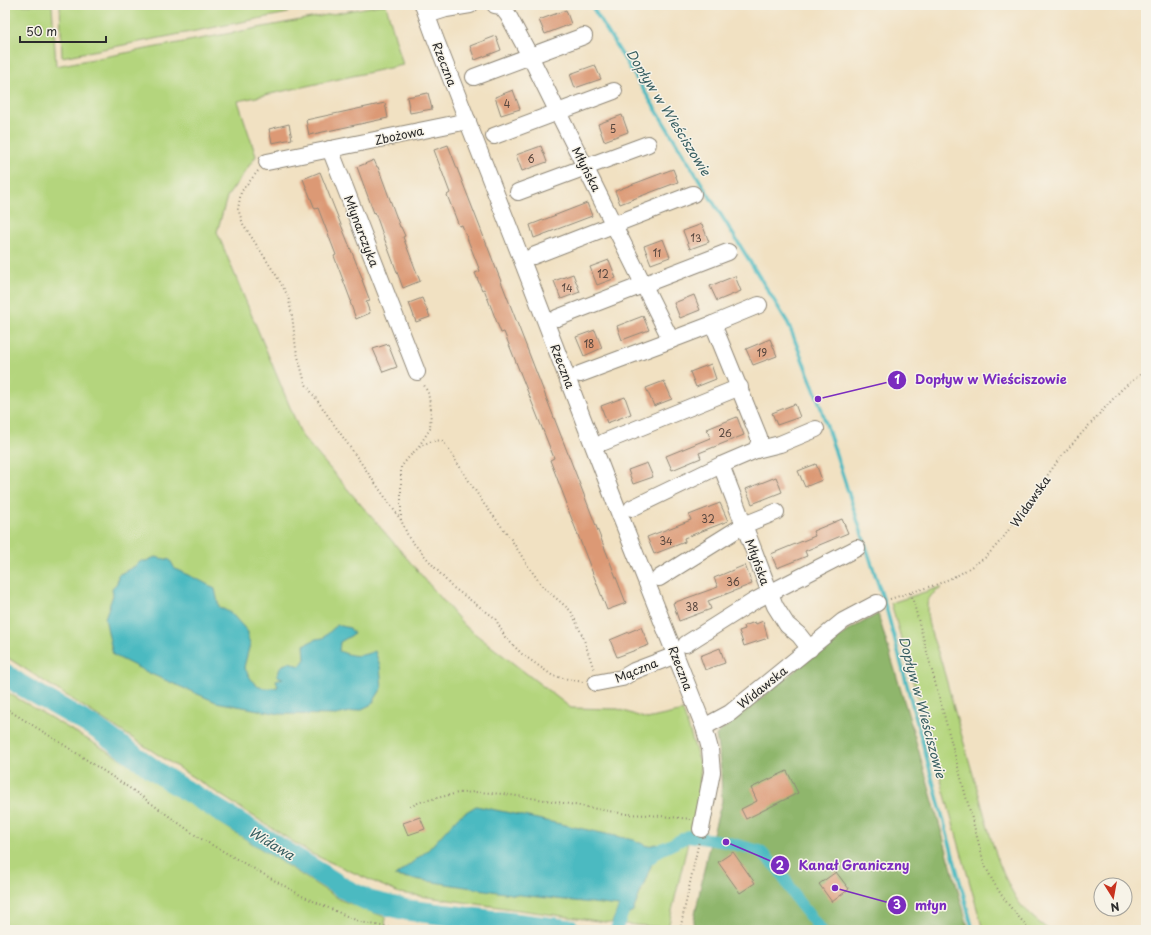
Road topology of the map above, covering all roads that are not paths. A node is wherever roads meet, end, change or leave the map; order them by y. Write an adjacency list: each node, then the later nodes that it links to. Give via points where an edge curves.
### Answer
1 (470, 5): 3 (street)
2 (495, 5): 5 (street, Młyńska, via 501,6 508,15)
3 (425, 10): 9 (street, Rzeczna)
4 (584, 36): 5 (street)
5 (530, 56): 6 (street); 8 (street, Młyńska)
6 (474, 77)
7 (614, 91): 8 (street)
8 (558, 112): 10 (street); 14 (street, Młyńska)
9 (468, 121): 12 (street, Zbożowa); 39 (street, Rzeczna, via 613,498)
10 (494, 136)
11 (648, 144): 14 (street)
12 (330, 149): 13 (street); 25 (street, Młynarczyka)
13 (268, 162)
14 (586, 167): 15 (street); 17 (street, Młyńska)
15 (518, 192)
16 (693, 194): 17 (street)
17 (614, 224): 19 (street); 20 (street, Młyńska)
18 (728, 252): 20 (street)
19 (533, 256)
20 (644, 284): 22 (street); 24 (street, Młyńska)
21 (759, 305): 23 (street)
22 (557, 318)
23 (714, 324): 24 (street); 27 (street)
24 (671, 340): 26 (street)
25 (417, 372)
26 (580, 374)
27 (740, 387): 29 (street); 30 (street, via 759,437)
28 (816, 429): 30 (street, via 780,444)
29 (604, 442)
30 (756, 450): 31 (street)
31 (721, 465): 32 (street); 34 (street, Młyńska)
32 (632, 508)
33 (776, 512): 34 (street)
34 (744, 525): 36 (street); 37 (street, Młyńska)
35 (857, 548): 37 (street, Mączna)
36 (659, 578)
37 (769, 593): 39 (street, Mączna); 40 (street, Młyńska, via 780,615)
38 (884, 601): 40 (street, Widawska, via 843,621)
39 (681, 649): 41 (street, Mączna, via 622,678); 42 (street, Rzeczna)
40 (810, 649): 42 (street, Widawska, via 730,713)
41 (596, 683)
42 (704, 727): 43 (street, Rzeczna, via 710,749 712,772)
43 (701, 831)

